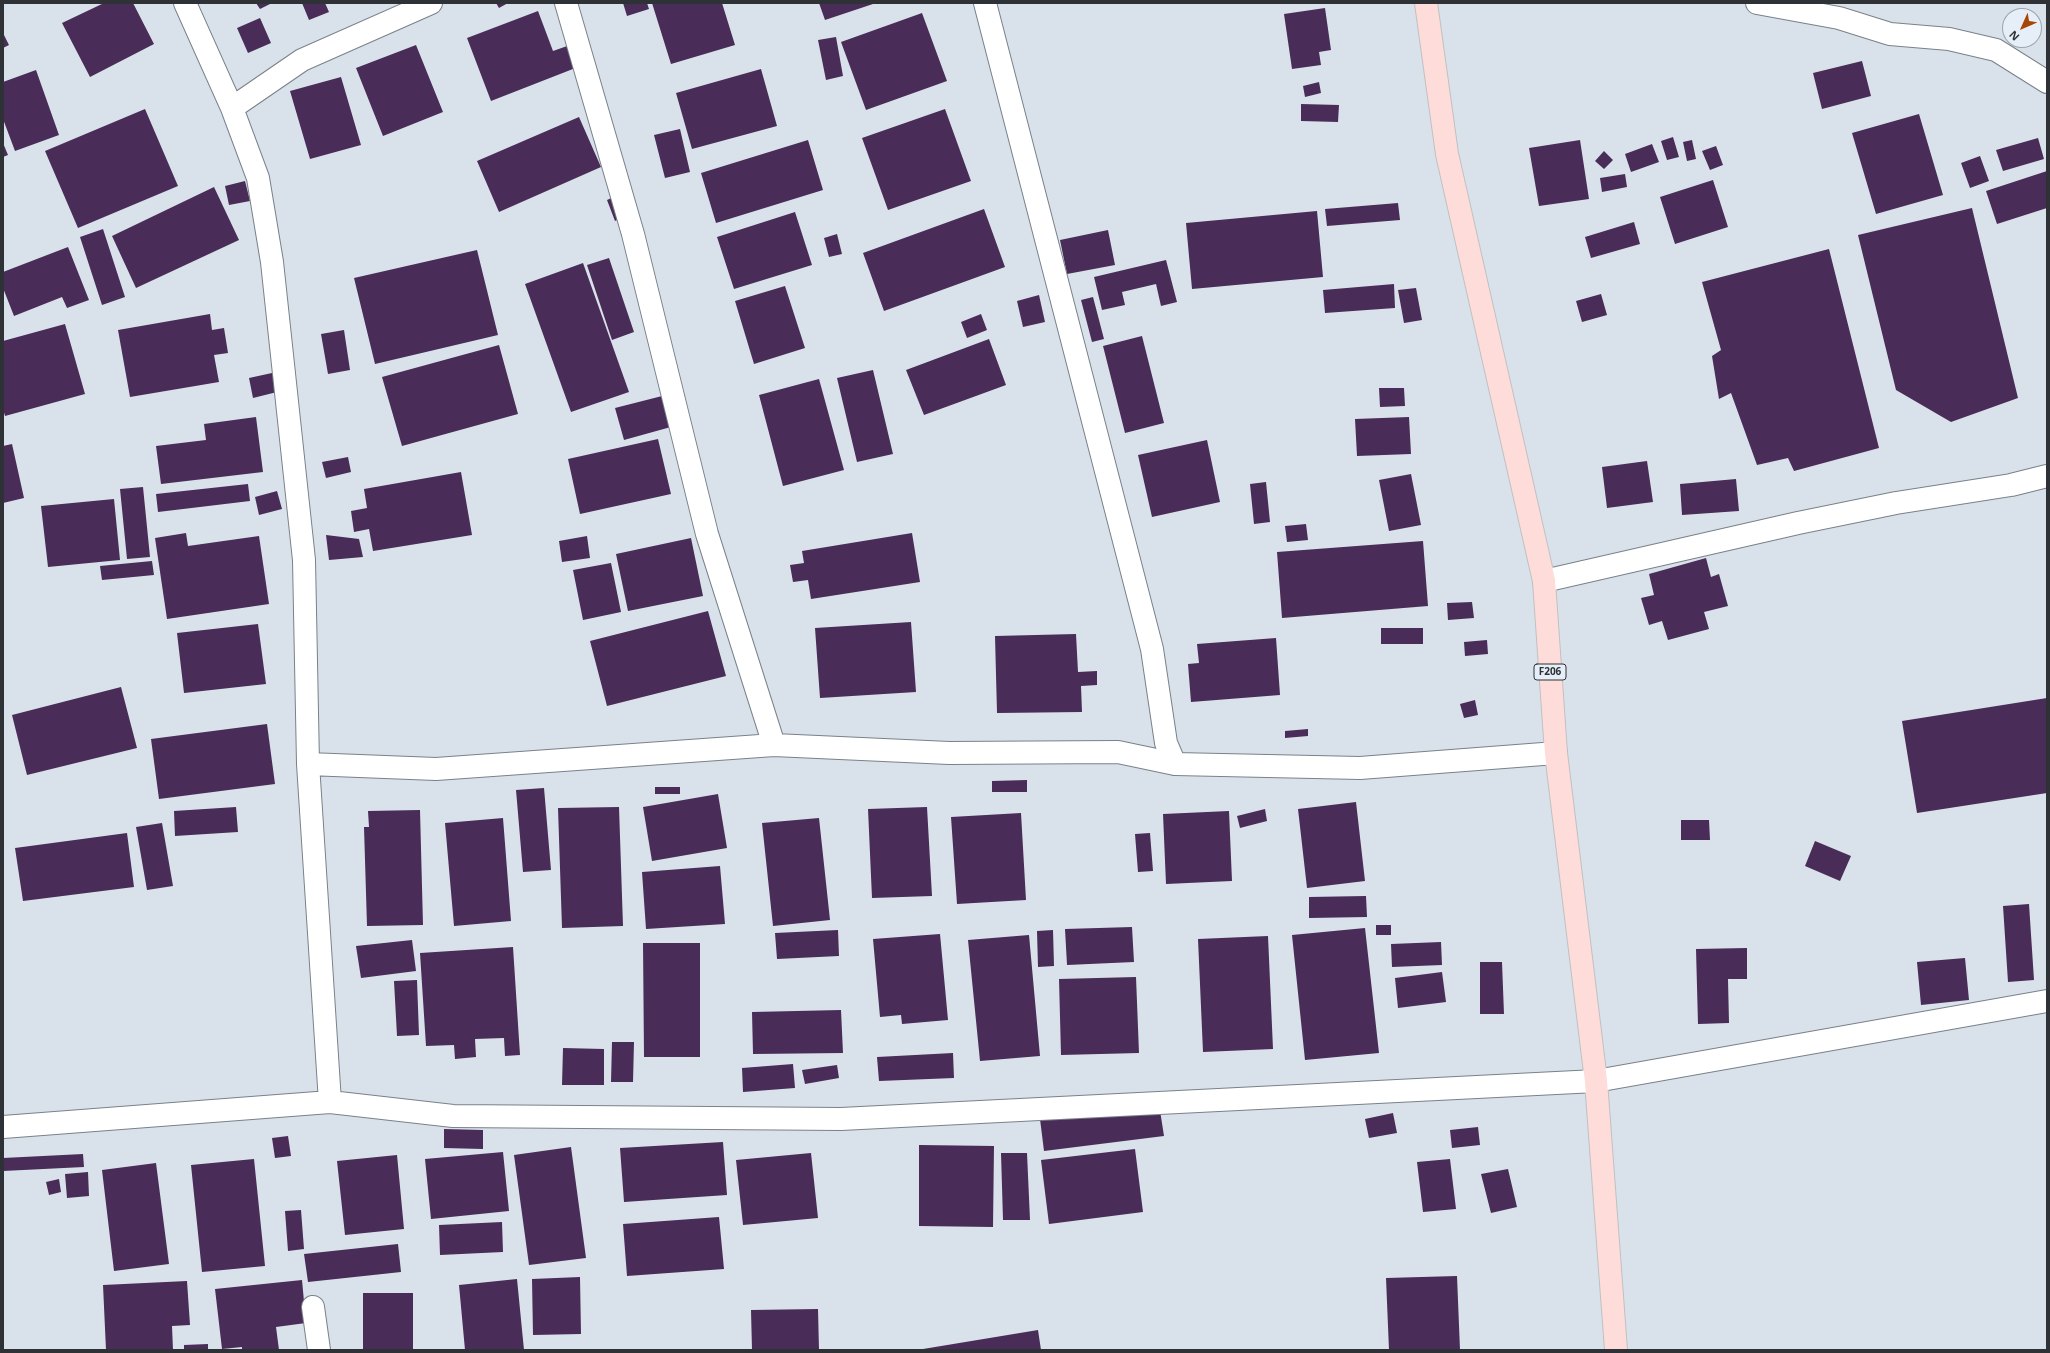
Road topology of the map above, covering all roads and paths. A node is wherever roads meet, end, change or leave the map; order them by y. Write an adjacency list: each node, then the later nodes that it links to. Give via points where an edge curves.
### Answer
1 (185, 3): 8 (street)
2 (431, 3): 8 (street, via 302,60)
3 (566, 3): 11 (street, via 633,234 707,534)
4 (985, 3): 14 (street, via 1152,649 1166,743)
5 (1426, 3): 10 (main road, F206, via 1447,154)
6 (1757, 3): 7 (street, via 1839,18 1890,34 1949,39 1996,50)
7 (2047, 82)
8 (232, 108): 13 (street, via 258,178 274,278 304,560)
9 (2047, 476): 10 (street, via 2011,485 1896,503 1805,521)
10 (1544, 581): 12 (main road, F206)
11 (774, 745): 13 (street, via 436,769); 14 (street, via 949,753 1118,752)
12 (1556, 754): 14 (street, via 1360,768); 16 (main road, F206)
13 (308, 764): 17 (street)
14 (1174, 764)
15 (2047, 1001): 16 (street)
16 (1596, 1081): 17 (street, via 841,1119 453,1116); 21 (main road, F206)
17 (330, 1102): 18 (street)
18 (3, 1127)
19 (313, 1307): 20 (street)
20 (319, 1350)
21 (1616, 1350)

